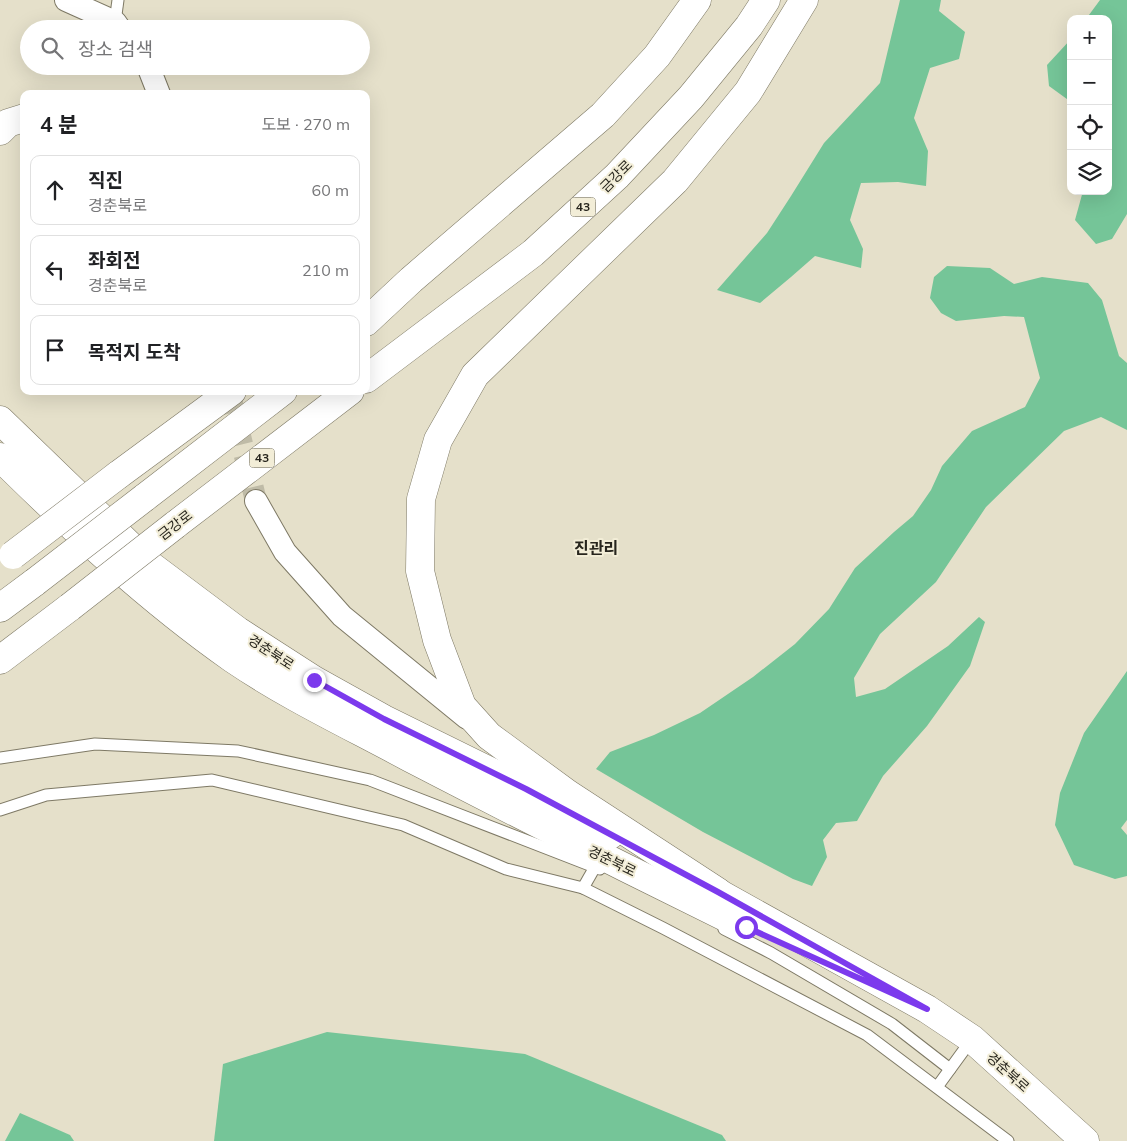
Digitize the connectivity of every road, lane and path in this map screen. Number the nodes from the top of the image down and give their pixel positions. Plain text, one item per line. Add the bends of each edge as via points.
1 (66, 0) edge
2 (118, 0) edge
3 (697, 0) edge
4 (766, 0) edge
5 (804, 0) edge
6 (107, 20) edge
7 (117, 20) edge
8 (152, 75) edge
9 (157, 90) edge
10 (20, 119) edge
11 (0, 131) edge
12 (411, 280) junction
13 (370, 306) edge
14 (370, 318) edge
15 (370, 376) edge
16 (209, 395) edge
17 (227, 395) edge
18 (278, 395) edge
19 (345, 395) edge
20 (196, 418) junction
21 (0, 420) edge
22 (0, 458) edge
23 (256, 502) tunnel mouth
24 (4, 561) edge
25 (0, 608) edge
26 (0, 660) edge
27 (489, 736) junction
28 (0, 758) edge
29 (0, 810) edge
30 (595, 867) junction
31 (612, 875) dead end
32 (582, 888) junction
33 (646, 891) dead end
34 (718, 892) junction
35 (927, 1009) junction
36 (972, 1039) junction
37 (950, 1069) junction
38 (937, 1087) junction
39 (1008, 1141) edge
40 (1085, 1141) edge

1 - 6 street
2 - 7 lane
3 - 12 main road via 657,56 603,115
4 - 15 main road, 금강로 / 43 via 691,97 617,176 532,253
5 - 27 main road via 748,92 675,181 475,375 438,440 421,499 420,572 437,640 462,706
8 - 9 street
10 - 11 main road via 8,123
12 - 13 main road
12 - 14 main road
16 - 20 main road
17 - 20 main road
18 - 25 main road, bridge
19 - 26 main road, 금강로 / 43, bridge
20 - 24 main road, bridge
21 - 34 main road, 경춘북로 via 150,565 238,632 384,719 526,789
22 - 35 main road, 경춘북로 via 145,592 234,659 308,704 522,816 746,927
23 - 27 street via 285,552 342,616
27 - 34 main road via 568,794
28 - 30 lane via 95,744 238,751 370,780
29 - 32 lane via 46,795 212,780 403,825 506,868
30 - 31 lane
30 - 32 lane
32 - 38 lane via 867,1035
33 - 37 lane via 771,953 892,1024
34 - 35 main road, 경춘북로
35 - 36 main road, 경춘북로
36 - 37 lane
36 - 40 main road, 경춘북로
37 - 38 lane
38 - 39 lane

